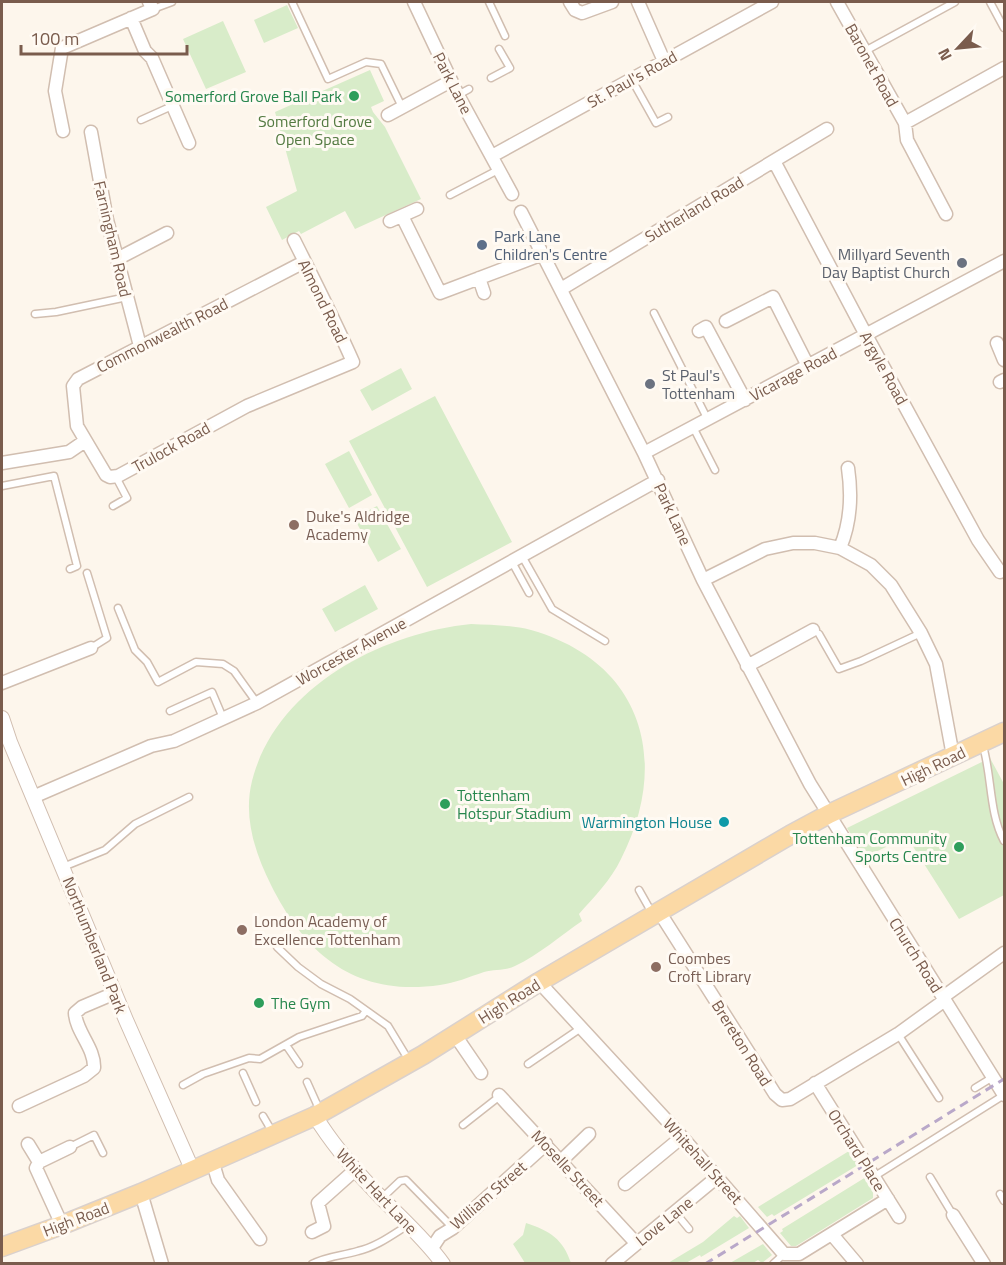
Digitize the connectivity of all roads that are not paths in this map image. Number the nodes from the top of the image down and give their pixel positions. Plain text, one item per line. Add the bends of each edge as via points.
1 (172, 2) edge
2 (292, 2) edge
3 (416, 2) edge
4 (489, 2) edge
5 (570, 2) edge
6 (612, 2) edge
7 (638, 2) edge
8 (771, 2) edge
9 (837, 2) edge
10 (956, 2) edge
11 (990, 2) edge
12 (151, 5) edge
13 (131, 18) junction
14 (1005, 28) edge
15 (505, 36) dead end
16 (499, 49) dead end
17 (865, 51) junction
18 (664, 61) junction
19 (1005, 68) edge
20 (492, 78) dead end
21 (631, 79) junction
22 (451, 81) junction
23 (172, 106) junction
24 (402, 107) junction
25 (388, 114) dead end
26 (668, 117) dead end
27 (141, 120) dead end
28 (904, 123) junction
29 (827, 129) dead end
30 (63, 131) dead end
31 (91, 132) dead end
32 (189, 143) dead end
33 (492, 156) junction
34 (774, 161) junction
35 (499, 169) junction
36 (512, 194) dead end
37 (450, 195) dead end
38 (417, 209) dead end
39 (521, 212) dead end
40 (946, 214) dead end
41 (402, 216) junction
42 (390, 221) dead end
43 (167, 233) dead end
44 (294, 240) dead end
45 (543, 254) junction
46 (117, 259) junction
47 (1005, 261) edge
48 (304, 262) junction
49 (479, 278) junction
50 (561, 289) junction
51 (484, 293) dead end
52 (127, 297) junction
53 (654, 313) dead end
54 (35, 314) dead end
55 (726, 321) dead end
56 (699, 331) dead end
57 (866, 335) junction
58 (997, 343) dead end
59 (140, 346) junction
60 (1005, 360) edge
61 (353, 362) joint
62 (808, 366) junction
63 (745, 400) junction
64 (708, 420) junction
65 (693, 427) junction
66 (86, 441) junction
67 (644, 453) junction
68 (2, 463) edge
69 (848, 468) dead end
70 (715, 470) dead end
71 (116, 477) junction
72 (658, 480) junction
73 (2, 486) edge
74 (113, 506) dead end
75 (840, 548) junction
76 (517, 559) junction
77 (70, 569) dead end
78 (1000, 572) dead end
79 (87, 573) dead end
80 (704, 580) junction
81 (529, 593) dead end
82 (118, 608) dead end
83 (816, 632) joint
84 (921, 633) junction
85 (605, 641) dead end
86 (91, 648) joint
87 (747, 666) junction
88 (2, 683) edge
89 (257, 703) junction
90 (170, 711) dead end
91 (223, 719) junction
92 (2, 722) edge
93 (1005, 732) edge
94 (982, 742) junction
95 (953, 756) junction
96 (33, 797) junction
97 (189, 797) dead end
98 (829, 814) junction
99 (1005, 841) edge
100 (63, 867) junction
101 (639, 890) dead end
102 (657, 914) junction
103 (277, 947) dead end
104 (1005, 953) edge
105 (539, 982) junction
106 (115, 993) junction
107 (944, 999) junction
108 (366, 1012) junction
109 (581, 1028) junction
110 (898, 1034) junction
111 (455, 1035) junction
112 (286, 1045) junction
113 (410, 1062) junction
114 (299, 1064) dead end
115 (528, 1064) dead end
116 (243, 1073) dead end
117 (479, 1076) dead end
118 (993, 1077) junction
119 (307, 1082) dead end
120 (815, 1083) junction
121 (183, 1085) dead end
122 (975, 1088) dead end
123 (500, 1095) joint
124 (1005, 1095) edge
125 (939, 1098) dead end
126 (256, 1102) dead end
127 (19, 1106) dead end
128 (318, 1114) junction
129 (263, 1116) dead end
130 (463, 1125) dead end
131 (273, 1134) junction
132 (589, 1134) dead end
133 (682, 1137) junction
134 (28, 1144) dead end
135 (546, 1144) junction
136 (70, 1147) joint
137 (103, 1153) dead end
138 (212, 1160) junction
139 (562, 1161) junction
140 (39, 1162) junction
141 (192, 1170) junction
142 (355, 1170) junction
143 (874, 1176) junction
144 (930, 1177) dead end
145 (716, 1178) junction
146 (624, 1184) dead end
147 (141, 1193) junction
148 (1000, 1194) dead end
149 (382, 1198) junction
150 (888, 1199) junction
151 (1005, 1201) edge
152 (675, 1212) junction
153 (953, 1215) joint
154 (899, 1217) dead end
155 (62, 1225) junction
156 (408, 1225) junction
157 (453, 1228) junction
158 (689, 1229) dead end
159 (312, 1232) dead end
160 (835, 1238) dead end
161 (260, 1239) dead end
162 (636, 1243) junction
163 (2, 1247) edge
164 (432, 1248) junction
165 (784, 1254) junction
166 (162, 1263) edge
167 (312, 1263) edge
168 (443, 1263) edge
169 (612, 1263) edge
170 (773, 1263) edge
171 (857, 1263) edge
172 (984, 1263) edge

1 - 12 lane
2 - 24 lane via 328,79 366,62 381,64
3 - 22 street, Park Lane
4 - 15 lane
5 - 6 street via 582,13
7 - 18 street
8 - 18 street, St. Paul's Road
9 - 17 street, Baronet Road
10 - 17 lane
11 - 14 lane
12 - 13 street
13 - 23 street
13 - 30 street via 62,48 55,91
16 - 20 lane via 510,68
17 - 28 street, Baronet Road
18 - 21 street, St. Paul's Road
19 - 28 street, Baronet Road
21 - 26 lane via 656,123
21 - 33 street, St. Paul's Road
22 - 24 street
22 - 33 street, Park Lane via 463,92
23 - 27 lane
23 - 32 street
24 - 25 street
28 - 40 street via 907,140
29 - 34 street, Sutherland Road
31 - 46 street, Farningham Road
33 - 35 street, Park Lane
34 - 50 street, Sutherland Road
34 - 57 street, Argyle Road
35 - 36 street, Park Lane
35 - 37 lane
38 - 41 street
39 - 45 street, Park Lane
41 - 42 street
41 - 49 street via 440,292
43 - 46 street
44 - 48 street, Almond Road
45 - 49 street
45 - 50 street, Park Lane
46 - 52 street, Farningham Road
47 - 57 street, Vicarage Road
48 - 59 street, Commonwealth Road
48 - 61 street, Almond Road
49 - 51 street
50 - 67 street, Park Lane
52 - 54 lane
52 - 59 street, Farningham Road
53 - 64 lane
55 - 62 street via 773,297
56 - 63 street via 706,327
57 - 62 street, Vicarage Road
57 - 78 street, Argyle Road via 978,540
58 - 60 street
59 - 66 street, Commonwealth Road via 75,382 77,426
61 - 71 street, Trulock Road via 247,406
62 - 63 street, Vicarage Road
63 - 64 street, Vicarage Road
64 - 65 street, Vicarage Road
65 - 67 street, Vicarage Road
65 - 70 lane
66 - 68 street via 69,452
66 - 71 street, Trulock Road via 106,475
67 - 72 street, Park Lane
69 - 75 street via 848,523
71 - 74 lane via 127,498
72 - 76 street, Worcester Avenue
72 - 80 street, Park Lane
73 - 77 lane via 54,476 77,566
75 - 80 street via 804,542 774,546
75 - 84 street via 886,578
76 - 81 lane
76 - 85 lane via 552,609
76 - 89 street, Worcester Avenue
79 - 86 lane via 107,638
80 - 87 street, Park Lane
82 - 89 lane via 135,650 158,682 195,662 223,664 234,671
83 - 84 lane via 839,669
83 - 87 street
84 - 95 street via 938,669
86 - 88 street
87 - 98 street, Park Lane
89 - 91 street, Worcester Avenue
90 - 91 lane via 212,692
91 - 96 street, Worcester Avenue
92 - 96 street, Northumberland Park
93 - 94 main road, High Road
94 - 95 main road, High Road
94 - 99 lane via 997,823
95 - 98 main road, High Road
96 - 100 street, Northumberland Park
97 - 100 lane via 135,824 105,849
98 - 102 main road, High Road
98 - 107 street, Church Road
100 - 106 street, Northumberland Park
101 - 102 lane
102 - 105 main road, High Road
102 - 120 street, Brereton Road via 778,1098 786,1100
103 - 108 lane via 321,984
104 - 107 street, Brereton Road
105 - 109 street, Whitehall Street
105 - 111 main road, High Road
106 - 127 street via 75,1013 94,1068
106 - 141 street, Northumberland Park
107 - 110 street, Brereton Road
107 - 118 street, Church Road
108 - 112 lane
108 - 113 lane via 388,1026
109 - 115 lane
109 - 133 street, Whitehall Street
110 - 120 street, Brereton Road
110 - 125 lane
111 - 113 main road, High Road
111 - 117 street
112 - 114 lane
112 - 121 lane via 260,1059 249,1058
113 - 128 main road, High Road
116 - 126 lane
118 - 122 lane
118 - 124 street, Church Road
119 - 128 lane
120 - 143 street, Orchard Place
123 - 130 lane
123 - 135 street, Moselle Street
124 - 143 lane
128 - 131 main road, High Road
128 - 142 street, White Hart Lane via 332,1141
129 - 131 lane
131 - 138 main road, High Road
132 - 139 street
133 - 145 street, Whitehall Street
133 - 146 street
134 - 140 street
135 - 139 street, Moselle Street
135 - 157 street, William Street
136 - 137 lane via 94,1135
136 - 140 street
138 - 141 main road, High Road
138 - 161 street via 218,1180
139 - 162 street, Moselle Street
140 - 155 street via 36,1168
141 - 147 main road, High Road
142 - 149 street, White Hart Lane
142 - 159 street via 318,1203 324,1226
143 - 150 street, Orchard Place
144 - 153 lane
145 - 152 street, Love Lane
145 - 165 street, Whitehall Street
147 - 155 main road, High Road
147 - 166 street
148 - 151 lane
149 - 156 street, White Hart Lane
149 - 157 lane via 399,1181 406,1180
150 - 154 street, Orchard Place
150 - 165 street via 799,1254
152 - 158 lane
152 - 162 street, Love Lane
153 - 172 street
155 - 163 main road, High Road
156 - 164 street, White Hart Lane
156 - 167 lane via 359,1251
157 - 164 street, William Street via 440,1236
160 - 171 street
162 - 169 street, Love Lane
164 - 168 street, White Hart Lane
165 - 170 lane

